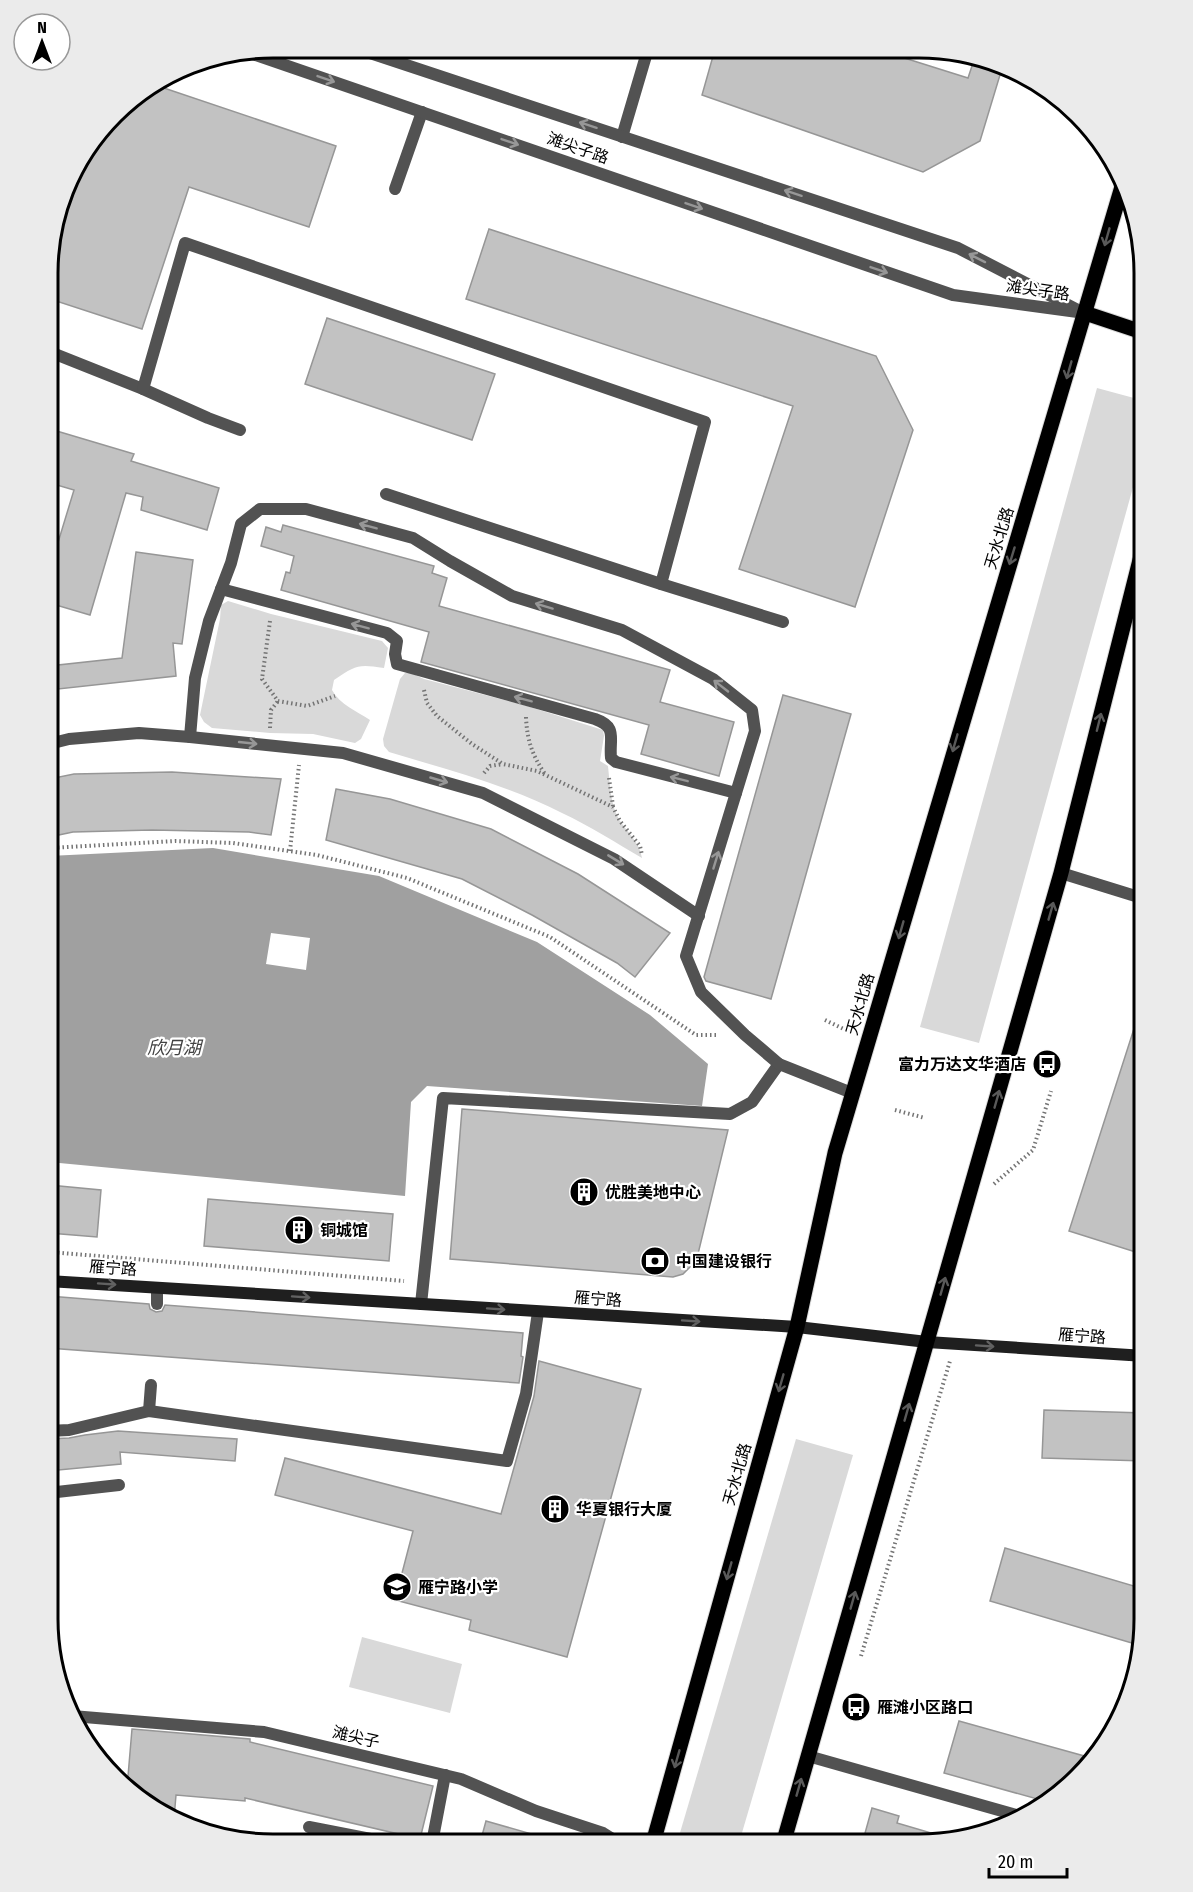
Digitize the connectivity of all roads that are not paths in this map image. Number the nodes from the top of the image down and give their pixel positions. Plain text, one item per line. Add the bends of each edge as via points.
1 (386, 58) edge
2 (645, 58) edge
3 (266, 59) edge
4 (422, 112) junction
5 (622, 137) junction
6 (395, 189) dead end
7 (1120, 195) edge
8 (1085, 314) junction
9 (1134, 330) edge
10 (58, 355) edge
11 (143, 389) junction
12 (240, 430) dead end
13 (386, 494) dead end
14 (661, 584) junction
15 (1134, 584) edge
16 (221, 589) junction
17 (783, 622) dead end
18 (190, 737) junction
19 (58, 742) edge
20 (736, 794) junction
21 (1061, 873) junction
22 (1134, 895) edge
23 (699, 916) junction
24 (779, 1064) junction
25 (852, 1093) junction
26 (58, 1282) edge
27 (157, 1288) junction
28 (157, 1304) dead end
29 (421, 1304) junction
30 (538, 1312) junction
31 (797, 1327) junction
32 (927, 1342) junction
33 (1134, 1355) edge
34 (151, 1385) dead end
35 (149, 1411) junction
36 (58, 1431) edge
37 (119, 1485) dead end
38 (58, 1492) edge
39 (83, 1717) edge
40 (808, 1756) junction
41 (445, 1775) junction
42 (1010, 1813) edge
43 (309, 1827) dead end
44 (347, 1834) edge
45 (434, 1834) edge
46 (605, 1834) edge
47 (656, 1834) edge
48 (786, 1834) edge

5 -> 1 street, 滩尖子路
2 - 5 street
3 -> 4 street, 滩尖子路
4 - 6 street
4 -> 8 street, 滩尖子路 via 953,295
8 -> 5 street, 滩尖子路 via 958,248
7 -> 8 main road, 天水北路
8 - 9 main road
8 -> 25 main road, 天水北路
10 - 11 street
11 - 12 street
11 - 14 street via 185,243 705,422
13 - 14 street
14 - 17 street
21 -> 15 main road
16 - 18 street via 195,678
20 -> 16 street via 616,762 611,758 610,729 605,723 397,664 397,641 387,633
20 -> 16 street via 755,731 752,710 712,680 622,630 512,596 413,538 306,509 260,509 242,524
18 - 19 street via 140,733
18 -> 23 street via 343,753 483,793 614,859
23 -> 20 street
21 - 22 street
32 -> 21 main road
23 - 24 street via 686,956 701,992
24 - 25 street
24 - 29 street via 752,1102 730,1114 443,1098
25 - 31 main road, 天水北路
26 -> 27 main road, 雁宁路
27 - 28 street
27 -> 29 main road, 雁宁路
29 -> 30 main road, 雁宁路
30 -> 31 main road, 雁宁路
30 - 35 street via 526,1394 507,1461
31 - 32 main road, 雁宁路
31 -> 47 main road, 天水北路
32 -> 33 main road, 雁宁路
40 -> 32 main road
34 - 35 street
35 - 36 street
37 - 38 street
39 - 41 street, 滩尖子 via 264,1732
40 - 42 street
48 -> 40 main road
41 - 45 street
41 - 46 street, 滩尖子
43 - 44 street

